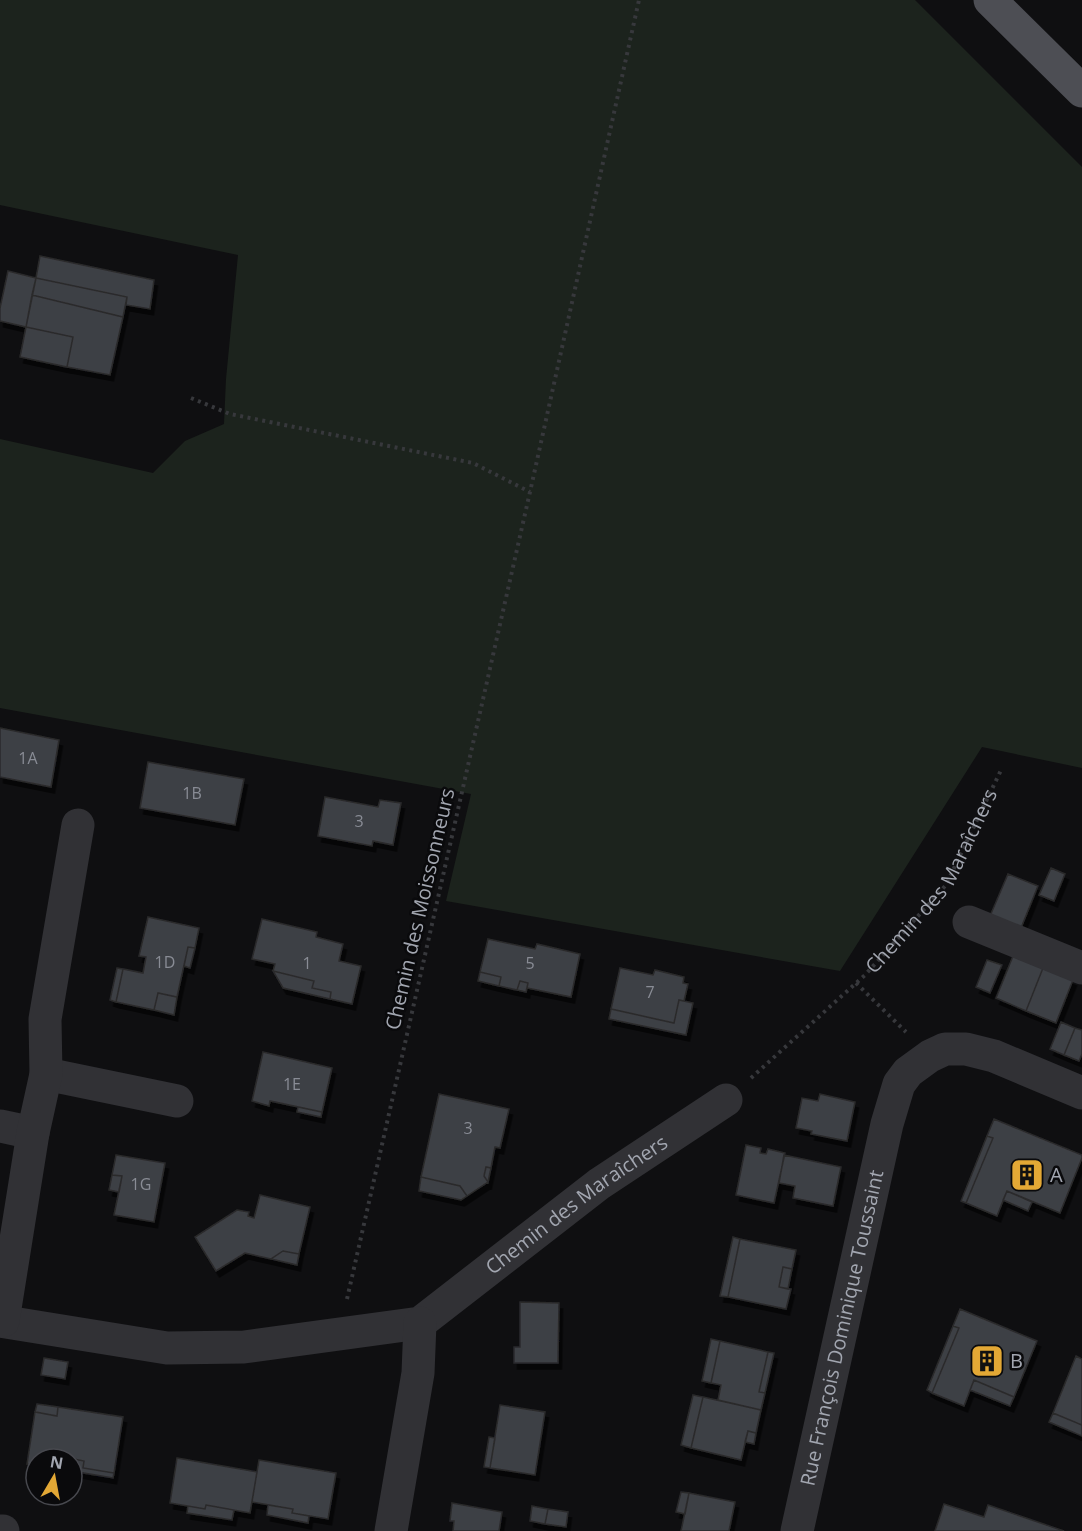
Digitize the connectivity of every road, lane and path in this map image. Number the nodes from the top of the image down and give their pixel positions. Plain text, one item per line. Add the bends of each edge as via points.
1 (639, 0) edge
2 (990, 0) edge
3 (1082, 91) edge
4 (190, 398) dead end
5 (530, 492) junction
6 (1002, 768) dead end
7 (78, 825) dead end
8 (969, 922) dead end
9 (1082, 968) edge
10 (856, 983) junction
11 (930, 1056) junction
12 (46, 1074) junction
13 (1082, 1093) edge
14 (726, 1100) joint
15 (177, 1101) dead end
16 (0, 1126) edge
17 (33, 1133) junction
18 (2, 1321) edge
19 (420, 1323) junction
20 (339, 1333) junction
21 (391, 1531) edge
22 (797, 1531) edge

1 - 5 path, Chemin des Moissonneurs
2 - 3 main road
4 - 5 path via 230,414 473,464
5 - 20 path, Chemin des Moissonneurs
6 - 10 path, Chemin des Maraîchers via 946,885
7 - 12 street via 45,1019
8 - 9 street
10 - 11 path
10 - 14 path, Chemin des Maraîchers
11 - 13 street via 945,1049 966,1049 999,1058
11 - 22 street, Rue François Dominique Toussaint via 899,1084 887,1124
12 - 15 street
12 - 17 street
14 - 19 street, Chemin des Maraîchers via 599,1184
16 - 17 street
17 - 18 street
18 - 20 street via 167,1348 244,1347
19 - 20 street
19 - 21 street via 418,1373

